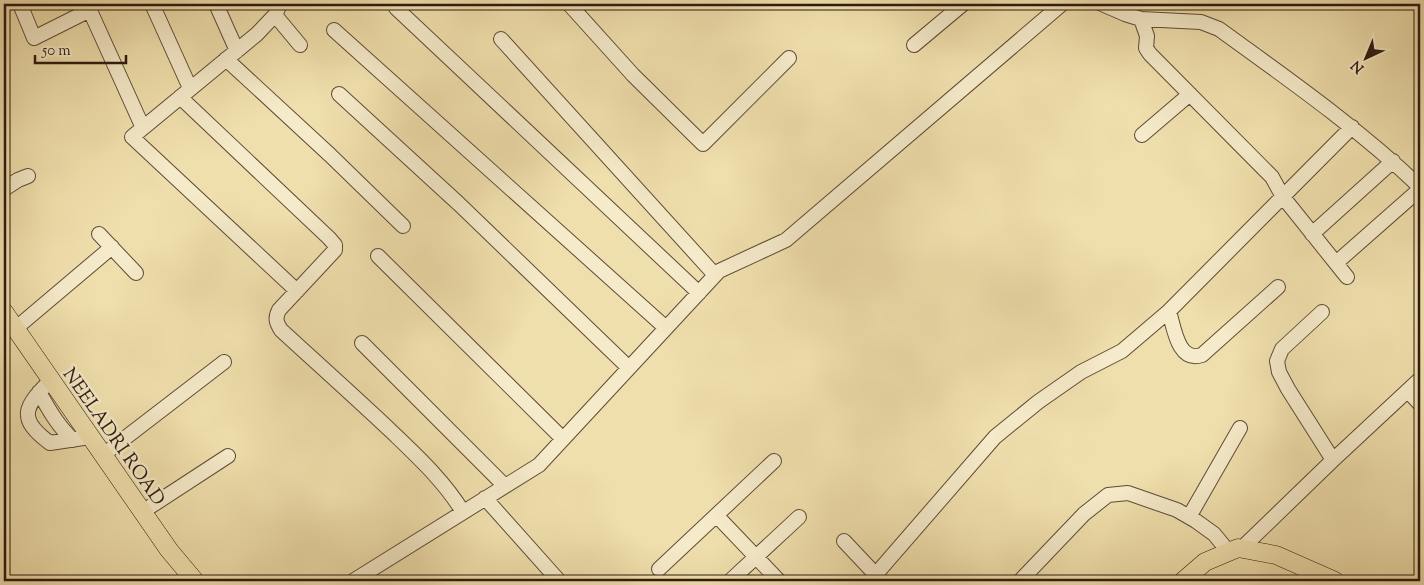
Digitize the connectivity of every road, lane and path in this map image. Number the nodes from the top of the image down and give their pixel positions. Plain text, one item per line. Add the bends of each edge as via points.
1 (20, 4) edge
2 (152, 4) edge
3 (216, 4) edge
4 (569, 4) edge
5 (963, 4) edge
6 (1062, 4) edge
7 (1102, 4) edge
8 (88, 7) edge
9 (396, 8) dead end
10 (277, 9) edge
11 (1141, 18) junction
12 (334, 30) dead end
13 (501, 39) dead end
14 (914, 44) dead end
15 (300, 45) dead end
16 (232, 55) junction
17 (789, 58) dead end
18 (185, 93) junction
19 (339, 94) dead end
20 (1190, 94) junction
21 (1352, 127) junction
22 (143, 128) junction
23 (1142, 135) dead end
24 (1393, 161) junction
25 (28, 176) dead end
26 (1420, 188) edge
27 (4, 189) edge
28 (1283, 197) junction
29 (403, 226) dead end
30 (99, 234) dead end
31 (1312, 234) junction
32 (112, 247) junction
33 (378, 256) dead end
34 (1336, 263) junction
35 (136, 273) dead end
36 (715, 275) junction
37 (1347, 277) dead end
38 (1278, 287) dead end
39 (296, 291) junction
40 (699, 293) junction
41 (1169, 311) junction
42 (4, 312) edge
43 (1322, 312) dead end
44 (15, 328) junction
45 (666, 328) junction
46 (362, 343) dead end
47 (224, 362) dead end
48 (629, 368) junction
49 (1420, 380) edge
50 (45, 386) junction
51 (1408, 391) junction
52 (1420, 404) edge
53 (1240, 428) dead end
54 (90, 437) junction
55 (563, 439) junction
56 (73, 440) junction
57 (103, 455) junction
58 (228, 456) dead end
59 (1333, 460) junction
60 (774, 461) dead end
61 (505, 486) junction
62 (486, 498) junction
63 (142, 512) junction
64 (463, 512) junction
65 (717, 516) junction
66 (799, 517) dead end
67 (1189, 517) junction
68 (844, 541) dead end
69 (1235, 550) junction
70 (756, 558) junction
71 (659, 569) dead end
72 (873, 578) edge
73 (1185, 580) edge
74 (195, 581) edge
75 (353, 581) edge
76 (560, 581) edge
77 (730, 581) edge
78 (779, 581) edge
79 (1020, 581) edge
80 (1335, 581) edge

1 - 8 street via 34,38
2 - 18 street
3 - 16 street
4 - 17 street via 633,75 703,144
5 - 14 street
6 - 36 street via 786,240
7 - 11 street
8 - 22 street
9 - 40 street
10 - 15 street
10 - 16 street via 257,34
11 - 20 street via 1147,36 1146,48
11 - 21 street via 1201,22 1219,28
12 - 45 street
13 - 36 street
16 - 18 street
16 - 29 street
18 - 22 street
18 - 39 street via 335,245 335,250
19 - 48 street
20 - 23 street
20 - 28 street via 1272,177
21 - 24 street
21 - 28 street
22 - 39 street via 132,137
24 - 26 street
24 - 31 street
25 - 27 street
26 - 34 street
28 - 31 street
28 - 41 street
30 - 32 street
31 - 34 street
32 - 35 street
32 - 44 street
33 - 55 street
34 - 37 street
36 - 40 street
38 - 41 street via 1202,356 1195,358 1185,353 1180,345
39 - 64 street via 276,317 281,330 433,472 452,493
40 - 45 street
41 - 72 street via 1122,351 1081,372 995,437
42 - 44 main road, NEELADRI ROAD
43 - 59 street via 1282,349 1277,361 1288,389
44 - 50 main road, NEELADRI ROAD
45 - 48 street
46 - 61 street
47 - 57 street
48 - 55 street
49 - 51 street
50 - 54 main road, NEELADRI ROAD
50 - 56 street via 48,409
50 - 56 street via 28,406 29,421 50,443
51 - 52 street
51 - 59 street
53 - 67 street
54 - 56 street
54 - 57 main road, NEELADRI ROAD
55 - 61 street via 538,465
57 - 63 main road, NEELADRI ROAD
58 - 63 street
59 - 69 street
60 - 65 street
61 - 62 street
62 - 64 street
62 - 76 street
63 - 74 main road, NEELADRI ROAD
64 - 75 street
65 - 70 street
65 - 71 street
66 - 70 street
67 - 69 street
67 - 79 street via 1128,493 1108,495 1084,514
68 - 72 street
69 - 73 main road via 1205,562
69 - 80 main road via 1276,555
70 - 77 street
70 - 78 street

